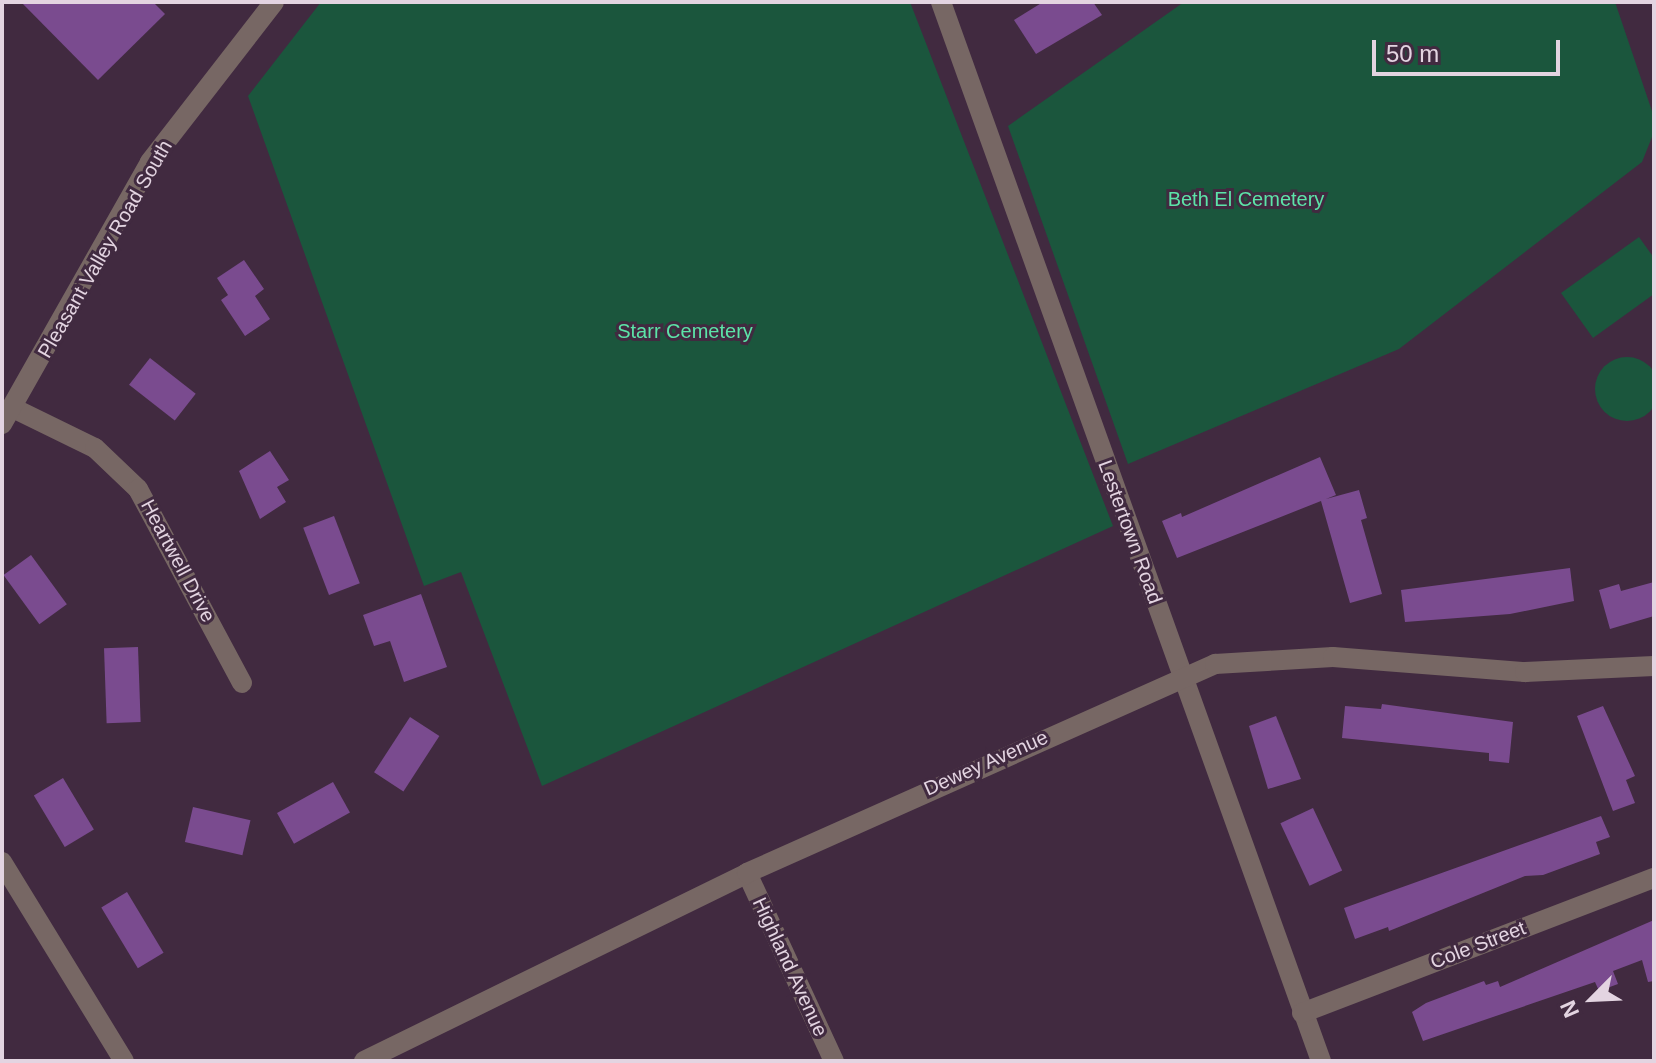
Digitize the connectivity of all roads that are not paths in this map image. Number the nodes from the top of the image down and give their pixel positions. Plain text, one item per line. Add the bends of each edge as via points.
1 (274, 2) edge
2 (941, 2) edge
3 (8, 416) edge
4 (1654, 666) edge
5 (1182, 674) junction
6 (242, 683) dead end
7 (2, 862) edge
8 (747, 873) junction
9 (1654, 878) edge
10 (1302, 1013) junction
11 (124, 1061) edge
12 (364, 1061) edge
13 (834, 1061) edge
14 (1321, 1061) edge

1 - 3 street, Pleasant Valley Road South via 150,162
2 - 5 street, Lestertown Road
3 - 6 street, Heartwell Drive via 95,448 138,489
4 - 5 street, Dewey Avenue via 1525,672 1333,657 1215,664
5 - 8 street, Dewey Avenue
5 - 10 street, Lestertown Road
7 - 11 street
8 - 12 street, Dewey Avenue
8 - 13 street, Highland Avenue
9 - 10 street, Cole Street
10 - 14 street, Lestertown Road

